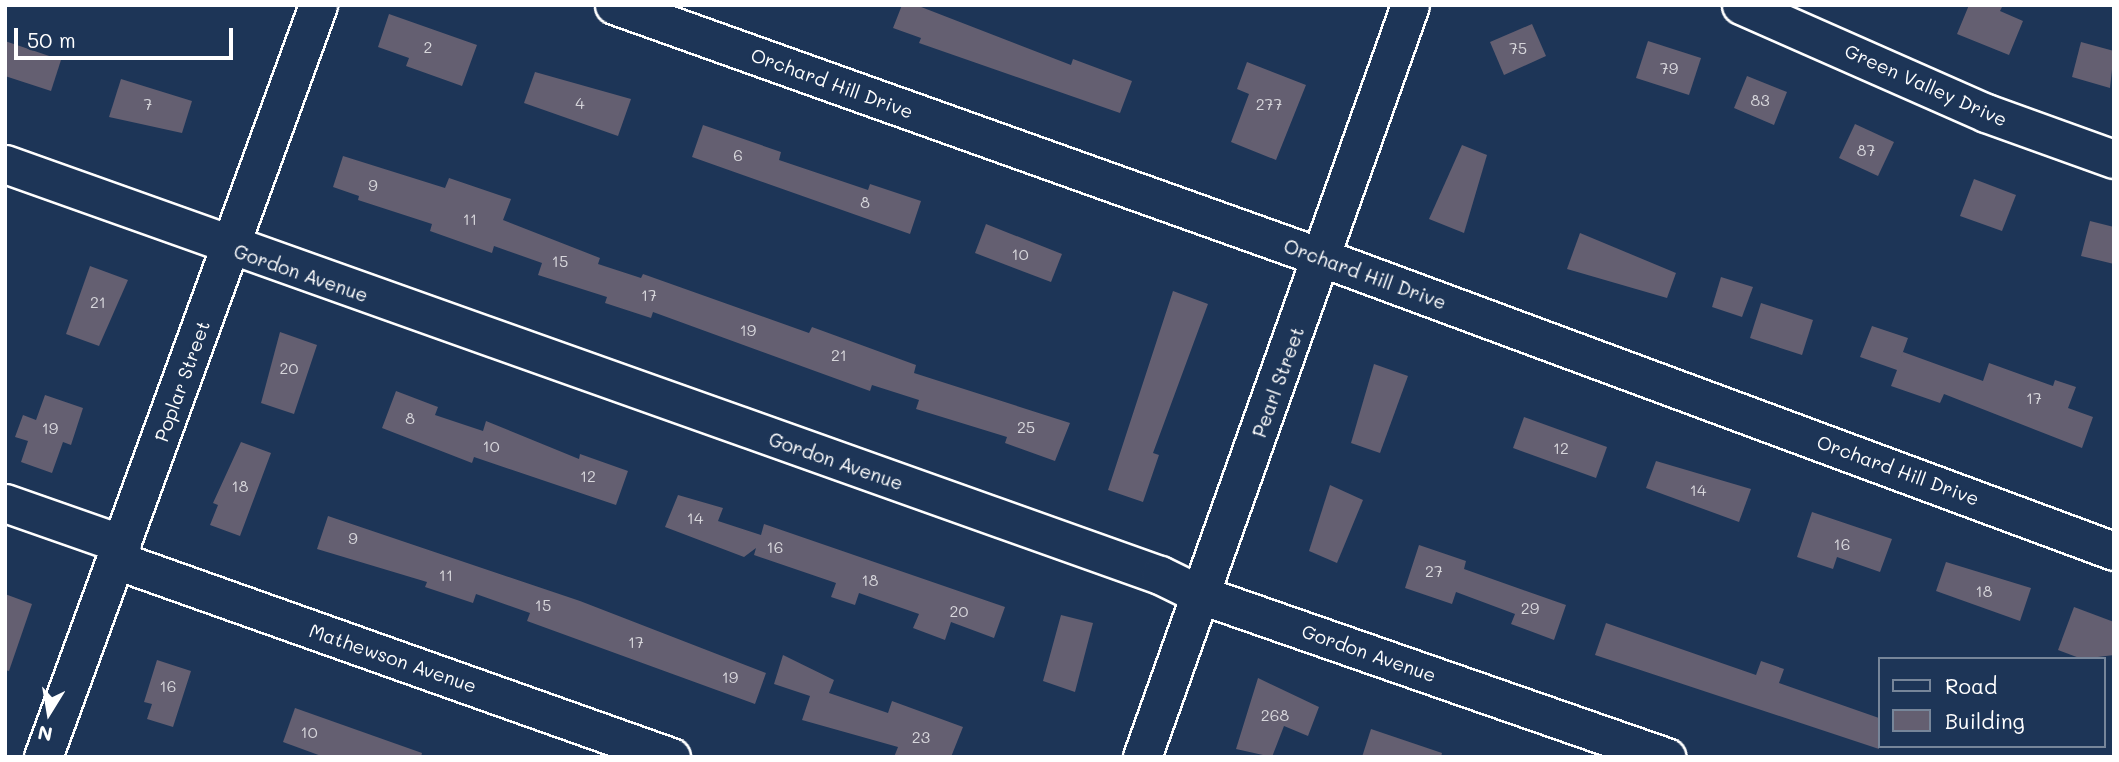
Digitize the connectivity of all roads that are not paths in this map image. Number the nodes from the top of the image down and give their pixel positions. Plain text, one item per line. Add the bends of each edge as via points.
1 (318, 5) edge
2 (614, 5) edge
3 (1410, 5) edge
4 (1741, 5) edge
5 (2114, 159) edge
6 (5, 164) edge
7 (230, 248) junction
8 (1323, 258) junction
9 (5, 503) edge
10 (2114, 551) edge
11 (119, 552) junction
12 (1200, 595) junction
13 (43, 757) edge
14 (671, 757) edge
15 (1142, 757) edge
16 (1667, 757) edge

1 - 7 street, Poplar Street
2 - 8 street, Orchard Hill Drive
3 - 8 street, Pearl Street
4 - 5 street, Green Valley Drive via 1986,113
6 - 7 street, Gordon Avenue
7 - 11 street, Poplar Street
7 - 12 street, Gordon Avenue via 1160,575
8 - 10 street, Orchard Hill Drive
8 - 12 street, Pearl Street
9 - 11 street, Mathewson Avenue
11 - 13 street, Poplar Street
11 - 14 street, Mathewson Avenue
12 - 15 street, Pearl Street
12 - 16 street, Gordon Avenue

